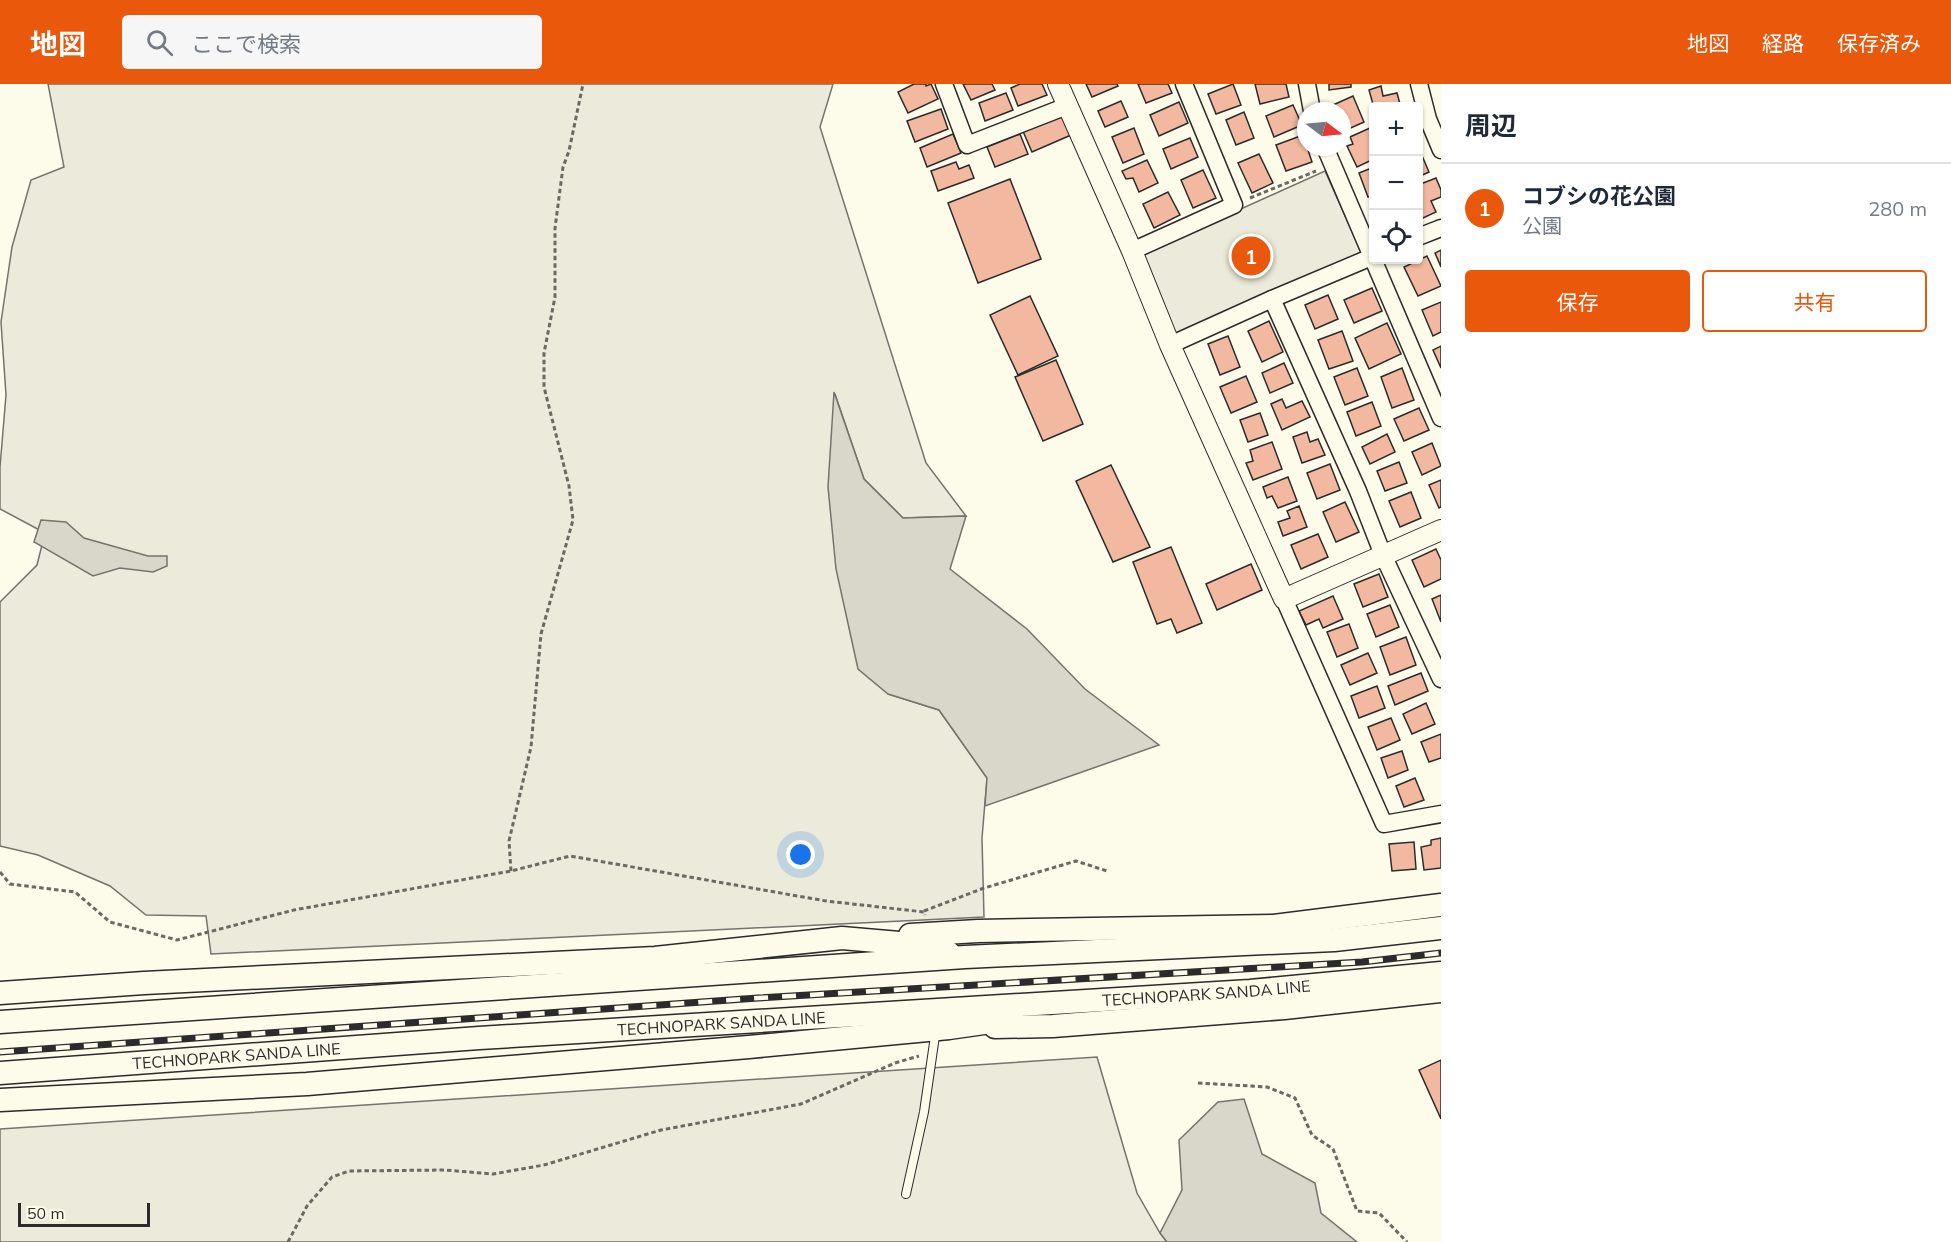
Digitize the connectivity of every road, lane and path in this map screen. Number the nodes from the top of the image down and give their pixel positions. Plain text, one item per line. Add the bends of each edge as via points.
1 (583, 84) edge
2 (944, 84) edge
3 (1058, 84) edge
4 (1184, 84) edge
5 (1307, 84) edge
6 (1419, 84) edge
7 (1310, 102) edge
8 (1067, 106) junction
9 (1441, 150) edge
10 (1328, 156) edge
11 (1331, 164) junction
12 (1234, 205) junction
13 (1441, 228) edge
14 (1423, 235) edge
15 (1369, 248) edge
16 (1132, 251) junction
17 (1369, 259) edge
18 (1376, 264) edge
19 (1272, 299) junction
20 (1170, 345) junction
21 (1441, 418) edge
22 (1441, 530) edge
23 (1383, 555) junction
24 (1284, 599) junction
25 (1441, 679) edge
26 (1441, 814) edge
27 (511, 871) junction
28 (1107, 871) dead end
29 (0, 872) edge
30 (1441, 905) edge
31 (924, 912) junction
32 (1441, 928) edge
33 (929, 934) junction
34 (842, 938) junction
35 (965, 957) junction
36 (1441, 973) edge
37 (1441, 991) edge
38 (0, 993) edge
39 (1196, 994) junction
40 (0, 1022) edge
41 (940, 1035) junction
42 (0, 1073) edge
43 (1198, 1083) dead end
44 (0, 1100) edge
45 (906, 1194) dead end
46 (288, 1242) edge
47 (1407, 1242) edge

1 - 27 path via 563,167 555,228 555,297 544,353 544,387 569,486 573,520 541,634 531,747 509,841
2 - 8 street via 967,145
3 - 8 street
4 - 12 street
5 - 7 street
6 - 9 street
8 - 16 street
10 - 11 street
11 - 12 path
11 - 15 street
12 - 16 street
13 - 14 street
16 - 20 street
17 - 19 street
18 - 21 street
19 - 20 street
19 - 23 street
20 - 24 street
22 - 23 street
23 - 24 street
23 - 25 street
24 - 26 street via 1384,824
27 - 29 path via 294,909 177,940 110,922 75,892 10,884
27 - 31 path via 570,856 826,901
28 - 31 path via 1076,861 984,888
30 - 33 main road via 1274,926
31 - 33 path
32 - 35 main road via 1334,940
33 - 34 main road
34 - 35 main road via 922,945
34 - 38 main road via 655,958
35 - 40 main road
36 - 39 main road, TECHNOPARK SANDA LINE
37 - 41 main road via 1284,1008
39 - 41 main road
39 - 42 main road, TECHNOPARK SANDA LINE via 479,1038
41 - 44 main road via 307,1084
41 - 45 lane
41 - 46 path via 919,1056 801,1104 661,1130 544,1166 493,1174 349,1171 332,1177 307,1206
43 - 47 path via 1267,1087 1296,1098 1312,1135 1333,1149 1357,1211 1379,1213

